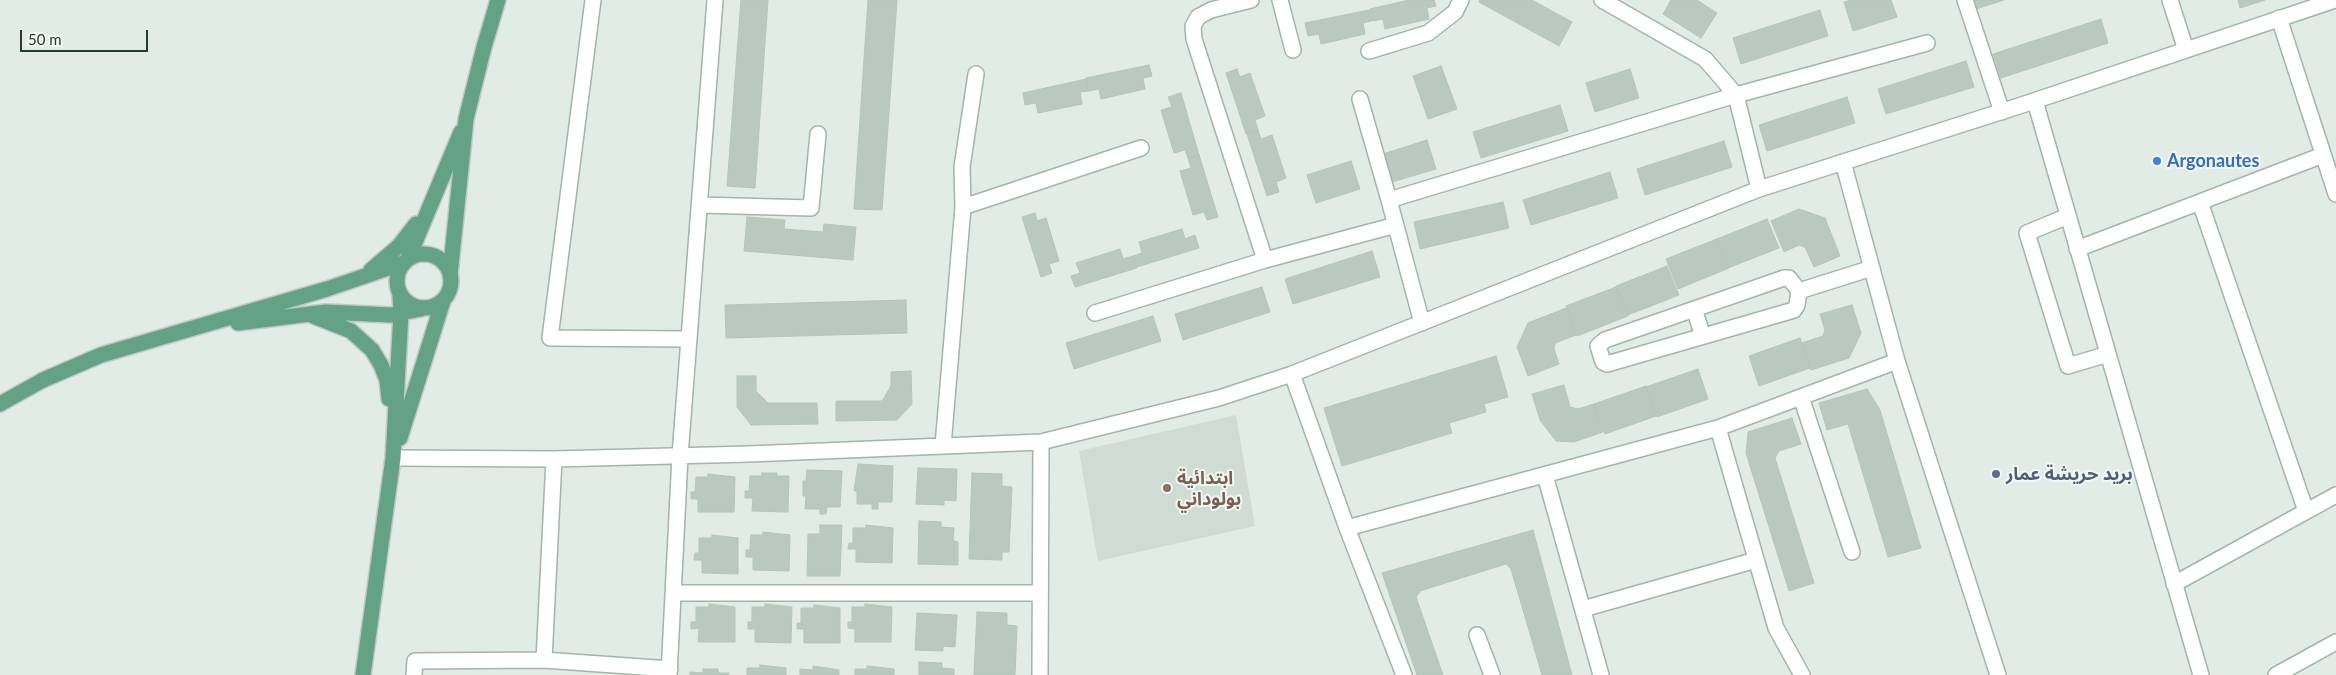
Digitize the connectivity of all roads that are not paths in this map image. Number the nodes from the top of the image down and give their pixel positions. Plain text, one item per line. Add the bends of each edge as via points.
1 (498, 0) edge
2 (593, 0) edge
3 (715, 0) edge
4 (1251, 0) edge
5 (1280, 0) edge
6 (1461, 0) edge
7 (1602, 0) edge
8 (1965, 0) edge
9 (2170, 0) edge
10 (2335, 0) edge
11 (2280, 18) junction
12 (1927, 42) dead end
13 (1293, 50) dead end
14 (2186, 50) junction
15 (1369, 51) dead end
16 (976, 74) dead end
17 (1736, 96) junction
18 (1360, 99) dead end
19 (2035, 101) junction
20 (2002, 112) junction
21 (466, 119) junction
22 (818, 134) dead end
23 (1141, 148) dead end
24 (2323, 155) junction
25 (1843, 162) junction
26 (1759, 189) junction
27 (2336, 194) edge
28 (1389, 200) junction
29 (2200, 202) junction
30 (700, 205) junction
31 (428, 206) junction
32 (963, 207) junction
33 (2068, 216) junction
34 (1396, 225) junction
35 (2078, 249) junction
36 (1265, 260) junction
37 (405, 261) junction
38 (1872, 268) junction
39 (450, 275) junction
40 (361, 278) junction
41 (1799, 291) junction
42 (400, 294) junction
43 (443, 301) junction
44 (421, 309) junction
45 (1694, 310) junction
46 (1096, 313) dead end
47 (307, 314) junction
48 (401, 314) junction
49 (1422, 323) junction
50 (186, 329) junction
51 (1703, 336) junction
52 (689, 339) junction
53 (2108, 354) junction
54 (1897, 361) junction
55 (1292, 374) junction
56 (1801, 397) junction
57 (0, 404) edge
58 (1718, 428) junction
59 (1041, 442) junction
60 (943, 446) junction
61 (680, 456) junction
62 (393, 458) junction
63 (554, 459) junction
64 (1544, 475) junction
65 (2336, 495) edge
66 (2306, 511) junction
67 (1347, 528) junction
68 (1852, 552) dead end
69 (1756, 560) junction
70 (2174, 584) junction
71 (673, 593) junction
72 (1040, 593) junction
73 (1583, 609) junction
74 (1477, 635) dead end
75 (2336, 642) edge
76 (544, 660) junction
77 (669, 672) edge
78 (363, 675) edge
79 (414, 675) edge
80 (1040, 675) edge
81 (1404, 675) edge
82 (1492, 675) edge
83 (1601, 675) edge
84 (1802, 675) edge
85 (1998, 675) edge
86 (2201, 675) edge
87 (2276, 675) edge

1 - 21 main road
2 - 52 street via 550,338
3 - 30 street
4 - 36 street via 1211,10 1198,16 1193,26 1194,39
5 - 13 street
6 - 15 street via 1455,12 1428,33
7 - 17 street via 1705,59
8 - 20 street
9 - 14 street
10 - 11 street
11 - 14 street
11 - 24 street
12 - 17 street
14 - 19 street
16 - 32 street via 962,167
17 - 26 street
17 - 28 street
18 - 28 street
19 - 20 street
19 - 33 street
20 - 25 street
21 - 31 main road
21 - 39 main road
22 - 30 street via 811,208
23 - 32 street
24 - 27 street
24 - 29 street
25 - 26 street
25 - 38 street
26 - 49 street
28 - 34 street
29 - 35 street
29 - 66 street
30 - 52 street
31 - 37 main road
31 - 40 main road via 398,246
32 - 60 street
33 - 35 street
33 - 53 street via 2027,232 2068,366
34 - 36 street
34 - 49 street
35 - 53 street
36 - 46 street
37 - 39 main road via 416,255 433,256 441,260
37 - 40 main road
37 - 42 main road via 396,279
38 - 41 street
38 - 54 street
39 - 43 main road via 451,284
40 - 50 main road
41 - 45 street via 1793,281 1784,278
41 - 51 street via 1794,310
42 - 44 main road via 405,301
42 - 48 main road
43 - 44 main road
43 - 62 main road
44 - 48 main road
45 - 51 street
45 - 51 street via 1600,343 1603,362 1607,364
47 - 48 main road
47 - 50 main road
47 - 62 main road via 351,330 372,350 381,365 389,394
48 - 62 main road
49 - 55 street
50 - 57 main road via 101,355 43,380
52 - 61 street
53 - 70 street
54 - 56 street
54 - 85 street
55 - 59 street via 1219,398
55 - 67 street
56 - 58 street
56 - 68 street
58 - 64 street
58 - 69 street
59 - 60 street
59 - 72 street
60 - 61 street
61 - 63 street
61 - 71 street
62 - 63 street
62 - 78 main road
63 - 76 street
64 - 67 street
64 - 73 street
65 - 66 street
66 - 70 street
67 - 81 street
69 - 73 street
69 - 84 street via 1776,628
70 - 86 street
71 - 72 street
71 - 77 street
72 - 80 street
73 - 83 street
74 - 82 street
75 - 87 street
76 - 77 street
76 - 79 street via 415,661

